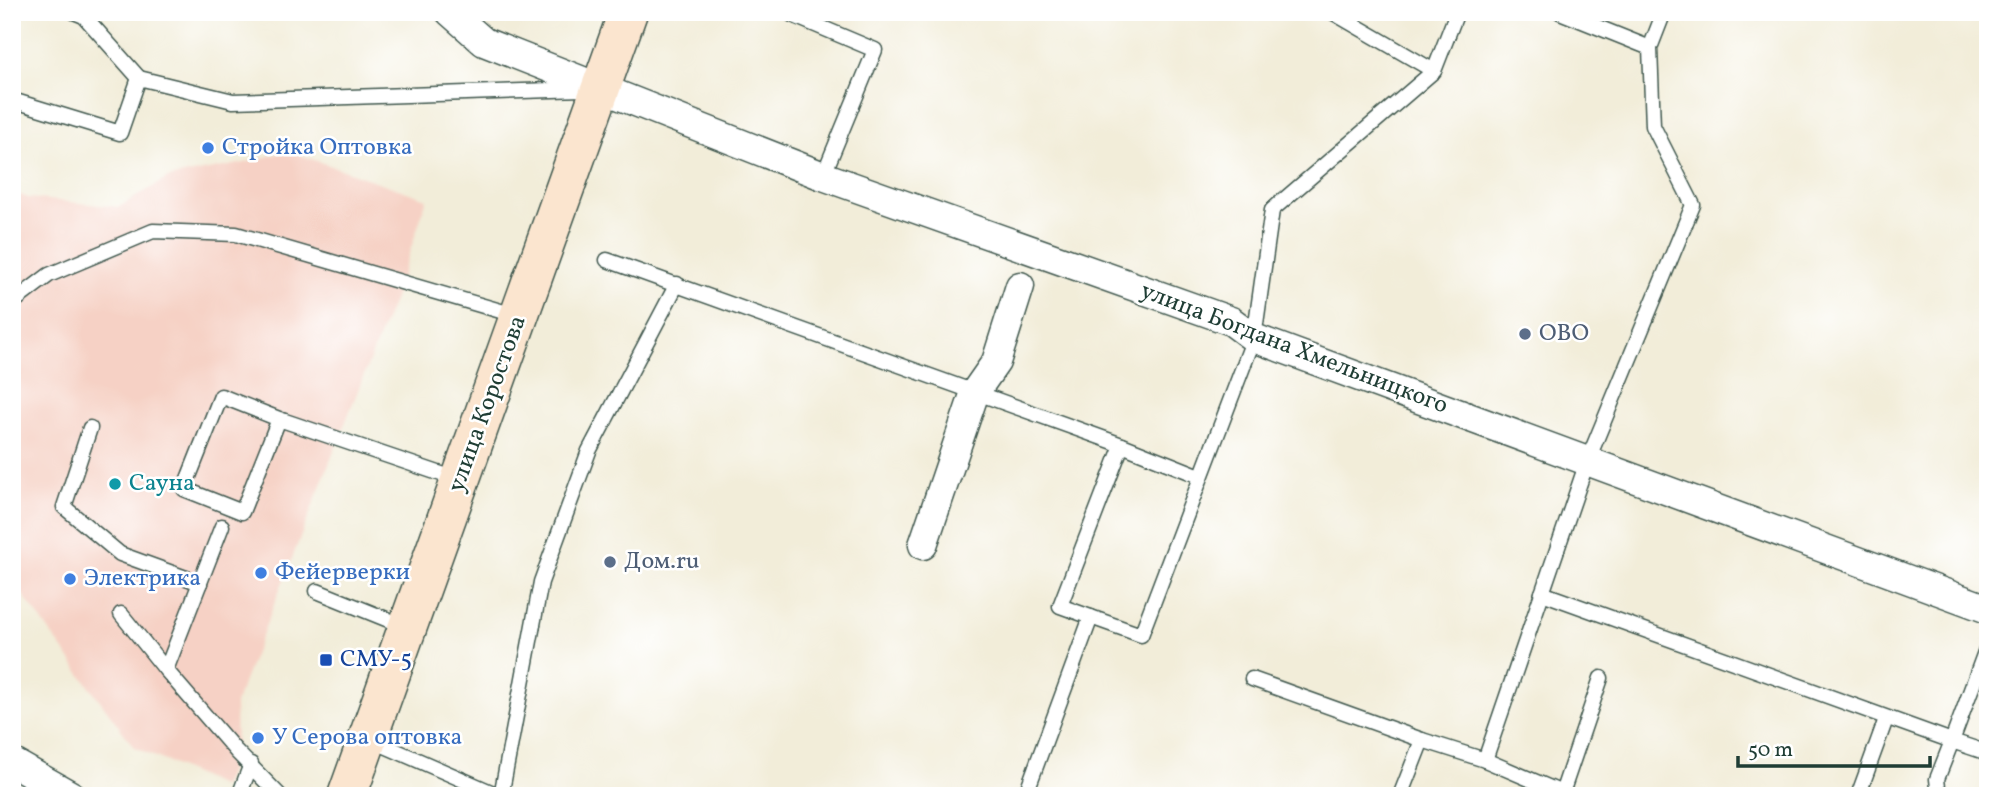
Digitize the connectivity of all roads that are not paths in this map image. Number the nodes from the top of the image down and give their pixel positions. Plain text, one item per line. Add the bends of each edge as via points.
1 (74, 12) edge
2 (450, 12) edge
3 (628, 12) edge
4 (793, 12) edge
5 (1332, 12) edge
6 (1457, 12) edge
7 (1560, 12) edge
8 (1664, 12) edge
9 (1650, 48) junction
10 (1434, 71) junction
11 (139, 78) junction
12 (601, 88) junction
13 (12, 100) edge
14 (822, 176) junction
15 (607, 260) dead end
16 (677, 284) junction
17 (1020, 286) dead end
18 (12, 303) edge
19 (519, 317) junction
20 (1254, 338) junction
21 (975, 392) junction
22 (279, 419) junction
23 (90, 428) dead end
24 (1122, 445) junction
25 (1587, 462) junction
26 (1200, 476) junction
27 (461, 480) junction
28 (222, 526) dead end
29 (923, 545) dead end
30 (200, 583) junction
31 (317, 591) dead end
32 (1542, 593) junction
33 (1988, 609) edge
34 (121, 614) dead end
35 (1091, 617) junction
36 (407, 628) junction
37 (1988, 644) edge
38 (166, 670) junction
39 (1601, 678) dead end
40 (1252, 679) dead end
41 (1886, 719) junction
42 (368, 739) junction
43 (1422, 740) junction
44 (1952, 741) junction
45 (1988, 754) edge
46 (1485, 760) junction
47 (251, 764) junction
48 (14, 768) edge
49 (47, 788) edge
50 (1566, 794) edge
51 (72, 796) edge
52 (239, 796) edge
53 (280, 796) edge
54 (347, 796) edge
55 (500, 796) edge
56 (1025, 796) edge
57 (1400, 796) edge
58 (1858, 796) edge
59 (1939, 796) edge

1 - 11 lane via 84,16
2 - 12 street, улица Богдана Хмельницкого via 484,42
3 - 12 main road, улица Коростова
4 - 14 lane via 875,50
5 - 10 lane
6 - 10 lane
7 - 9 lane
8 - 9 lane
9 - 25 lane via 1653,125 1693,205
10 - 20 lane via 1272,210
11 - 12 lane via 233,101
11 - 13 lane via 120,134
12 - 14 street, улица Богдана Хмельницкого
12 - 19 main road, улица Коростова
14 - 20 street, улица Богдана Хмельницкого via 1231,321
15 - 16 lane
16 - 21 lane
16 - 55 lane via 589,451 541,582
17 - 21 street via 996,362
18 - 19 lane via 49,275 153,231 236,234
19 - 27 main road, улица Коростова
20 - 25 street, улица Богдана Хмельницкого
20 - 26 lane
21 - 24 lane
21 - 29 street
22 - 22 lane via 222,396 184,489 242,512
22 - 27 lane
23 - 30 lane via 64,507 120,554
24 - 26 lane
24 - 35 lane via 1060,606
25 - 32 lane
25 - 33 street, улица Богдана Хмельницкого
26 - 35 lane via 1141,635
27 - 36 main road, улица Коростова
28 - 30 lane
30 - 38 lane
31 - 36 lane
32 - 41 lane
32 - 46 lane
34 - 38 lane
35 - 56 lane
36 - 42 main road, улица Коростова
37 - 44 lane
38 - 47 lane
39 - 50 lane
40 - 43 lane
41 - 44 lane
41 - 58 lane
42 - 54 main road, улица Коростова
42 - 55 lane
43 - 46 lane
43 - 57 lane
44 - 45 lane
44 - 59 lane via 1937,779
46 - 50 lane
47 - 52 lane
47 - 53 lane
48 - 49 street
49 - 51 street

